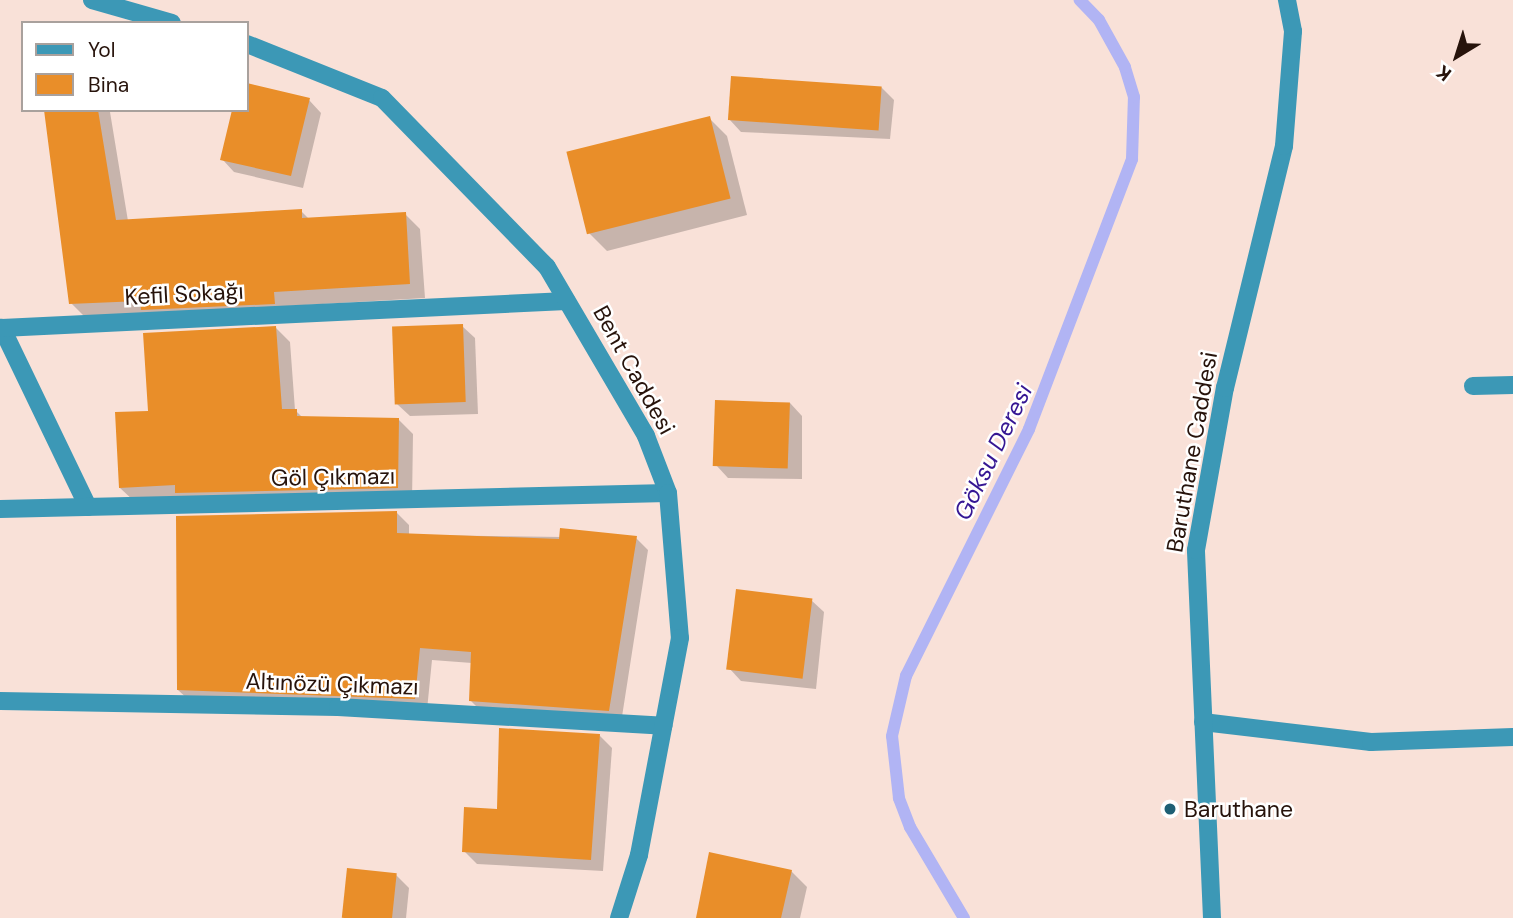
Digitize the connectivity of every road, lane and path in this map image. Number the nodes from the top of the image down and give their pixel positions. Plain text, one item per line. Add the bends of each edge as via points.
1 (92, 0) edge
2 (1287, 0) edge
3 (165, 21) edge
4 (248, 44) edge
5 (566, 301) junction
6 (1513, 385) edge
7 (1472, 386) dead end
8 (668, 493) junction
9 (88, 507) junction
10 (0, 509) edge
11 (0, 701) edge
12 (1203, 722) junction
13 (663, 726) junction
14 (1513, 737) edge
15 (619, 918) edge
16 (1212, 918) edge

1 - 3 street
2 - 12 street, Baruthane Caddesi via 1293,31 1284,146 1225,388 1196,550
4 - 5 street, Bent Caddesi via 382,98 547,267
5 - 8 street, Bent Caddesi via 646,436
5 - 9 street, Kefil Sokağı via 2,328
6 - 7 street
8 - 9 street, Göl Çıkmazı
8 - 13 street, Bent Caddesi via 680,638
9 - 10 street, Göl Çıkmazı
11 - 13 street, Altınözü Çıkmazı via 338,707
12 - 14 street via 1371,742
12 - 16 street, Baruthane Caddesi
13 - 15 street, Bent Caddesi via 639,855

